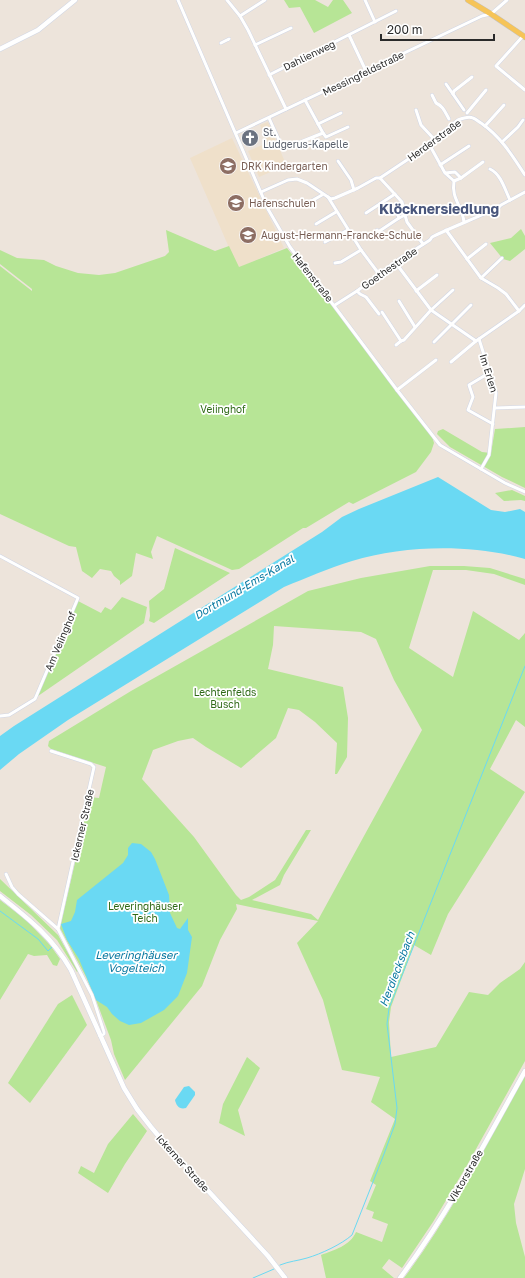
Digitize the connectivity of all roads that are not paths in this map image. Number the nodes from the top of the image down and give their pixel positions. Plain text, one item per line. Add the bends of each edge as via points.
1 (75, 0) edge
2 (178, 0) edge
3 (227, 0) edge
4 (265, 0) edge
5 (365, 0) edge
6 (468, 0) edge
7 (507, 0) edge
8 (396, 12) dead end
9 (491, 14) junction
10 (240, 16) junction
11 (375, 22) junction
12 (291, 28) dead end
13 (349, 35) junction
14 (524, 37) edge
15 (229, 39) dead end
16 (221, 43) dead end
17 (255, 45) junction
18 (0, 49) edge
19 (366, 71) junction
20 (269, 75) junction
21 (472, 77) dead end
22 (446, 84) dead end
23 (486, 90) dead end
24 (525, 90) edge
25 (453, 94) junction
26 (432, 95) dead end
27 (305, 100) junction
28 (504, 104) dead end
29 (286, 110) junction
30 (416, 110) dead end
31 (464, 110) dead end
32 (341, 113) dead end
33 (467, 113) dead end
34 (269, 118) junction
35 (449, 119) dead end
36 (523, 120) dead end
37 (318, 124) junction
38 (485, 126) junction
39 (348, 127) dead end
40 (236, 133) junction
41 (323, 133) junction
42 (434, 139) junction
43 (502, 142) junction
44 (429, 144) junction
45 (469, 146) dead end
46 (338, 161) dead end
47 (483, 162) dead end
48 (440, 166) junction
49 (490, 169) dead end
50 (445, 173) junction
51 (525, 175) edge
52 (380, 178) junction
53 (461, 178) junction
54 (454, 181) junction
55 (354, 190) junction
56 (261, 192) junction
57 (525, 192) edge
58 (395, 194) junction
59 (322, 195) junction
60 (328, 197) junction
61 (510, 200) junction
62 (402, 202) junction
63 (308, 203) dead end
64 (336, 212) junction
65 (366, 213) dead end
66 (405, 215) junction
67 (399, 218) junction
68 (464, 222) junction
69 (316, 224) dead end
70 (348, 230) junction
71 (377, 230) dead end
72 (446, 230) junction
73 (325, 242) dead end
74 (423, 244) junction
75 (486, 244) dead end
76 (361, 250) junction
77 (502, 258) dead end
78 (467, 259) junction
79 (395, 262) junction
80 (335, 263) dead end
81 (379, 274) junction
82 (437, 275) dead end
83 (482, 278) junction
84 (453, 290) dead end
85 (358, 291) junction
86 (416, 291) junction
87 (399, 301) dead end
88 (471, 305) dead end
89 (525, 305) edge
90 (335, 306) junction
91 (431, 310) junction
92 (519, 311) junction
93 (451, 324) junction
94 (415, 327) junction
95 (478, 340) junction
96 (401, 341) junction
97 (434, 342) dead end
98 (396, 345) dead end
99 (436, 360) dead end
100 (451, 362) dead end
101 (489, 373) junction
102 (397, 390) junction
103 (525, 407) edge
104 (495, 408) junction
105 (493, 424) junction
106 (481, 469) junction
107 (525, 492) edge
108 (0, 556) edge
109 (0, 716) edge
110 (51, 750) dead end
111 (6, 874) dead end
112 (0, 896) edge
113 (58, 928) junction
114 (100, 1036) junction
115 (525, 1070) edge
116 (285, 1278) edge
117 (400, 1278) edge

1 - 18 main road via 38,30
2 - 40 street, Hafenstraße
3 - 10 street
4 - 10 street
5 - 11 street
6 - 9 main road
7 - 9 street
8 - 11 street, Dahlienweg
9 - 14 main road
9 - 19 street, Messingfeldstraße
10 - 17 street
11 - 13 street, Dahlienweg
12 - 17 street
13 - 19 street
13 - 20 street, Dahlienweg
14 - 24 street via 496,66
15 - 16 street
17 - 20 street
19 - 27 street, Messingfeldstraße
20 - 29 street
21 - 25 street
22 - 25 street, Herderstraße
23 - 33 street
25 - 31 street, Herderstraße
26 - 35 street
27 - 29 street, Messingfeldstraße
27 - 37 street
28 - 38 street
29 - 34 street, Messingfeldstraße
30 - 42 street via 421,125
32 - 37 street
34 - 40 street, Messingfeldstraße
34 - 41 street via 283,149
36 - 43 street
37 - 41 street
38 - 42 street, Herderstraße via 473,118 465,118 458,120
38 - 43 street, Herderstraße
39 - 41 street via 326,137
40 - 56 street, Hafenstraße
42 - 44 street, Herderstraße
43 - 51 street, Herderstraße
44 - 48 street
44 - 52 street, Herderstraße
45 - 48 street
46 - 55 street via 351,180
47 - 53 street
48 - 50 street
49 - 61 street via 495,171
50 - 53 street via 456,172
50 - 54 street
52 - 55 street, Herderstraße
52 - 58 street
53 - 54 street
54 - 68 street via 453,192 463,212
55 - 60 street, Herderstraße via 335,198
56 - 59 street via 288,180 297,179 307,183
56 - 90 street, Hafenstraße via 290,247
57 - 61 street, Goethestraße
58 - 62 street
58 - 65 street
59 - 60 street
59 - 63 street
60 - 64 street
61 - 68 street, Goethestraße via 499,208
62 - 66 street
62 - 67 street via 397,212
64 - 69 street
64 - 70 street
66 - 67 street
66 - 74 street via 410,227
67 - 71 street via 378,232
68 - 72 street, Goethestraße
70 - 73 street
70 - 76 street
72 - 74 street, Goethestraße
72 - 78 street
74 - 79 street, Goethestraße
75 - 78 street
76 - 80 street
76 - 81 street
77 - 83 street
78 - 83 street
79 - 81 street, Goethestraße
79 - 86 street
81 - 85 street, Goethestraße
82 - 86 street
83 - 92 street via 506,294
84 - 91 street
85 - 90 street, Goethestraße
85 - 96 street, Goethestraße via 381,313
86 - 91 street
87 - 94 street
88 - 93 street
89 - 92 street
90 - 102 street, Hafenstraße
91 - 93 street
91 - 94 street
92 - 95 street
93 - 95 street
93 - 97 street
94 - 96 street
95 - 100 street
95 - 101 street, Im Erlen
96 - 98 street
99 - 102 street
101 - 104 street, Im Erlen via 496,393
101 - 105 street via 469,385 473,397 468,410
102 - 106 street, Hafenstraße via 440,445
103 - 104 street
104 - 105 street, Im Erlen
105 - 106 street, Im Erlen via 489,455
106 - 107 street, Hafenstraße
108 - 109 street, Am Veiinghof via 78,598 35,699 9,715
110 - 113 street, Ickerner Straße via 94,767
111 - 113 street, Ickerner Straße via 18,894
112 - 114 main road, Ickerner Straße via 37,926 62,954
113 - 114 street, Ickerner Straße via 92,995 104,1032
114 - 116 main road, Ickerner Straße via 124,1088 150,1127
115 - 117 main road, Viktorstraße via 427,1241

